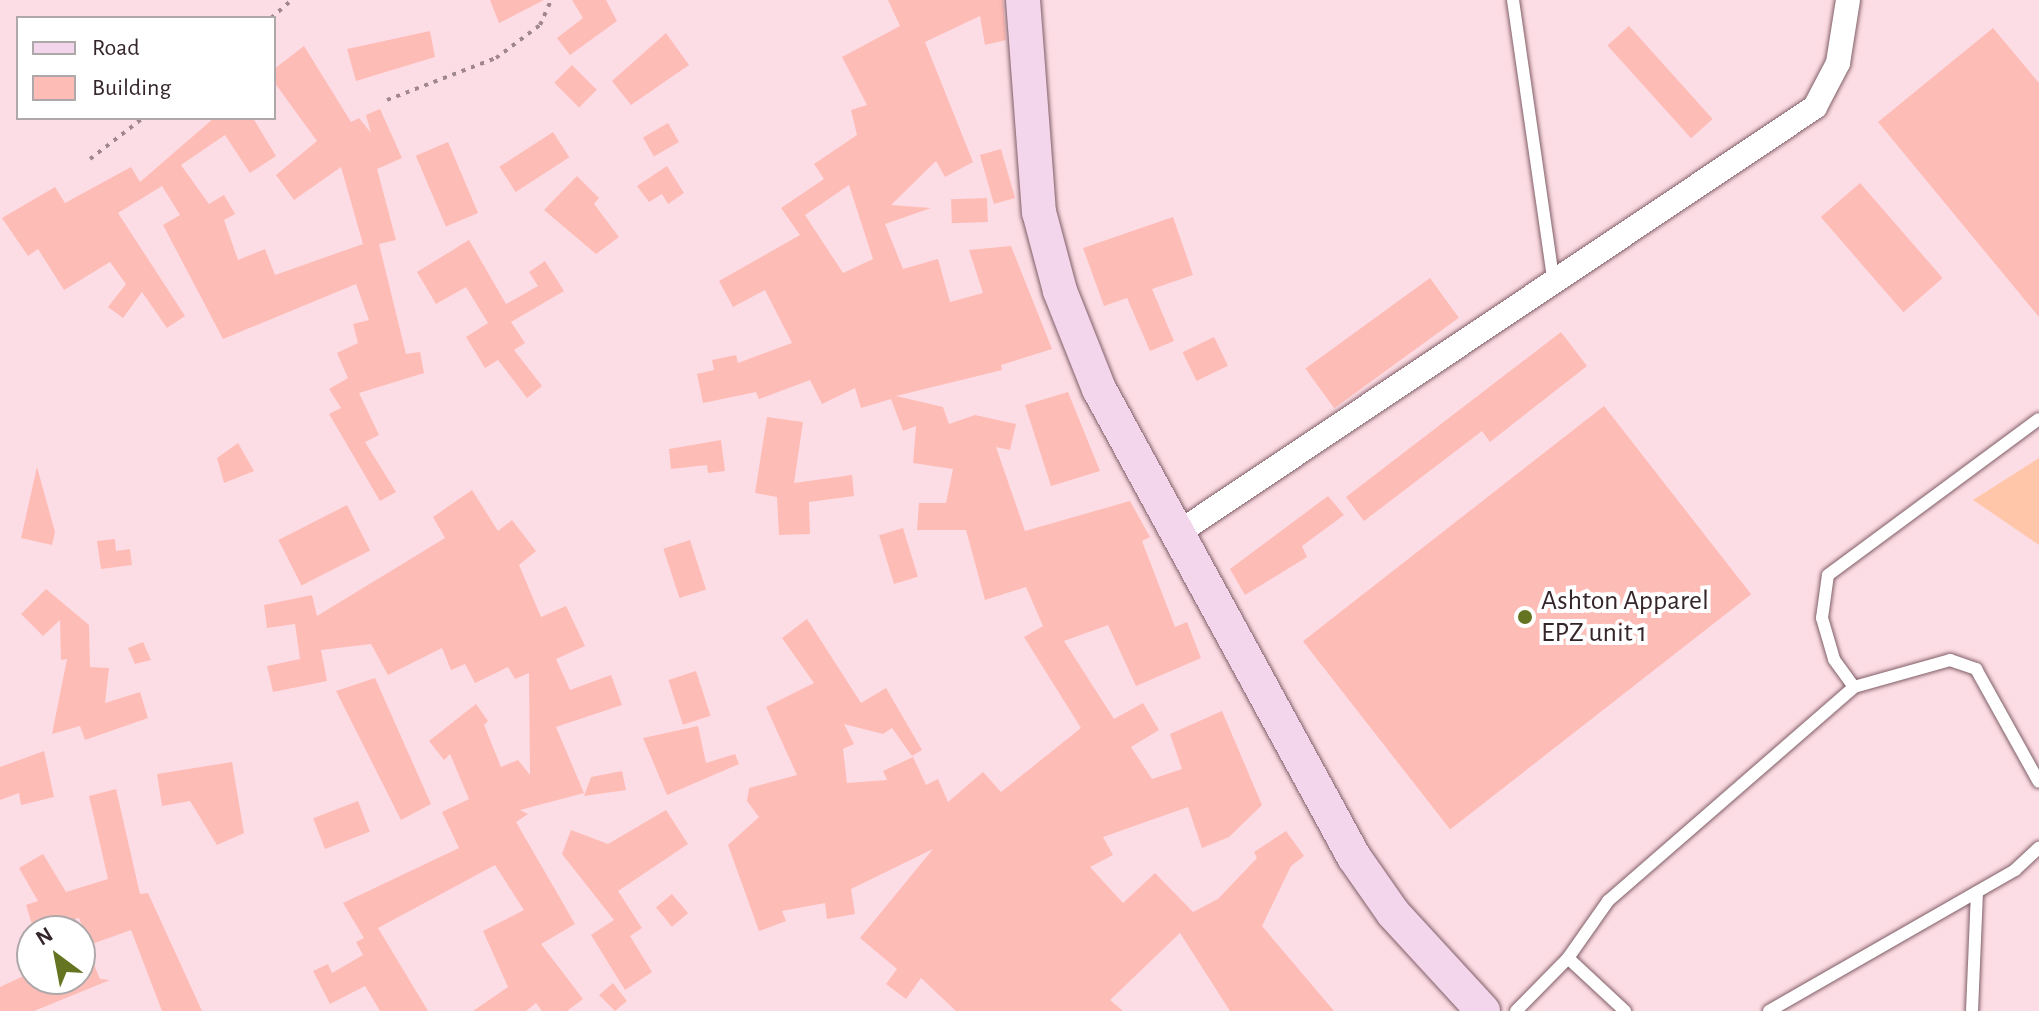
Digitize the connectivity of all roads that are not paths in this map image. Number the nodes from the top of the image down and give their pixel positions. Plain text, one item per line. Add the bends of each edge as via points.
1 (1023, 0) edge
2 (1513, 0) edge
3 (1848, 0) edge
4 (1553, 278) junction
5 (2039, 419) edge
6 (1175, 535) junction
7 (1854, 687) junction
8 (2039, 782) edge
9 (2039, 848) edge
10 (1977, 892) junction
11 (1568, 958) junction
12 (1483, 1011) edge
13 (1516, 1011) edge
14 (1625, 1011) edge
15 (1769, 1011) edge
16 (1972, 1011) edge

1 - 6 main road via 1039,212 1060,291 1099,389
2 - 4 lane
3 - 4 street via 1838,63 1815,107
4 - 6 street
5 - 7 lane via 1828,575 1822,618 1834,659
6 - 12 main road via 1354,857 1411,935
7 - 8 lane via 1950,660 1976,669
7 - 11 lane via 1608,901
9 - 10 lane
10 - 15 lane
10 - 16 lane
11 - 13 lane
11 - 14 lane

